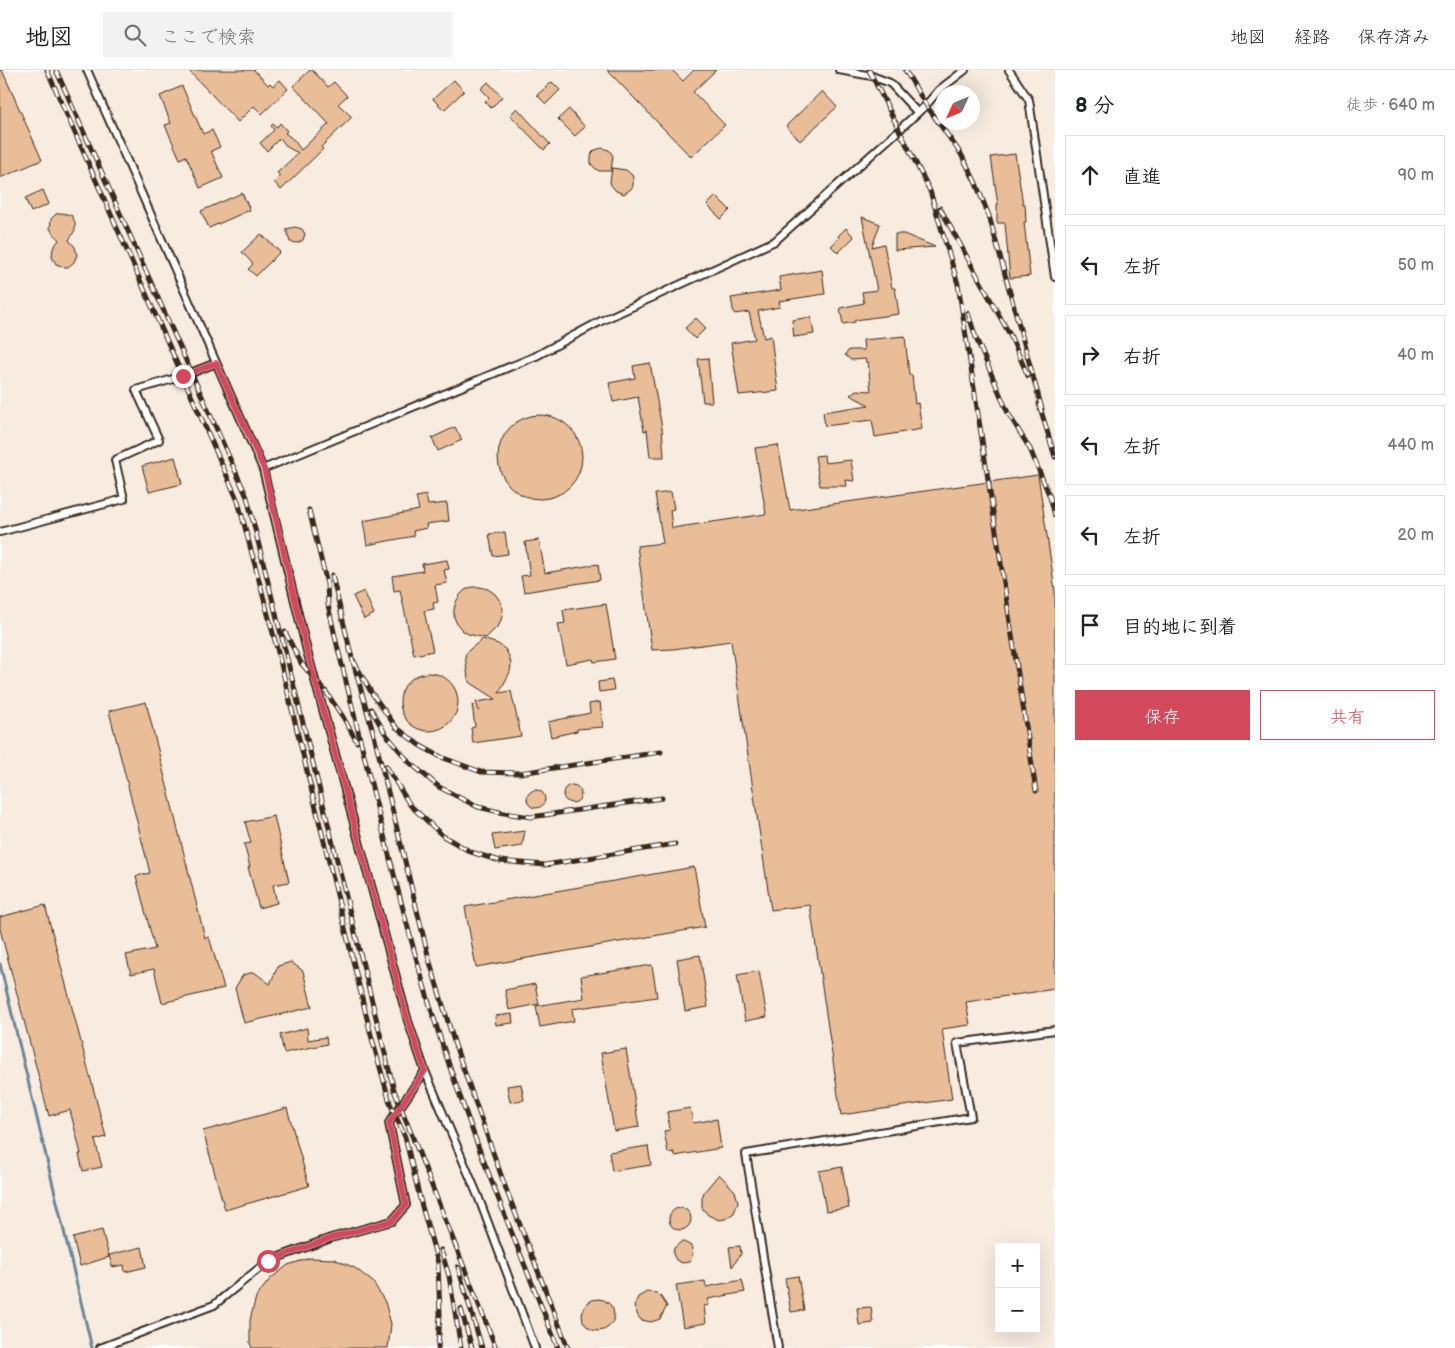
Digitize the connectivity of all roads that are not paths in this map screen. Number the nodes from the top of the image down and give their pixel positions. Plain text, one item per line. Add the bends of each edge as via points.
1 (87, 70) edge
2 (839, 70) edge
3 (964, 70) edge
4 (1009, 70) edge
5 (916, 112) junction
6 (1055, 277) edge
7 (216, 363) junction
8 (264, 469) junction
9 (0, 532) edge
10 (1055, 1030) edge
11 (425, 1071) junction
12 (100, 1348) edge
13 (535, 1348) edge
14 (778, 1348) edge

1 - 7 lane
2 - 5 lane via 890,83
3 - 5 lane
4 - 6 lane via 1029,100
5 - 8 lane via 775,241 601,321 536,356
7 - 8 lane
7 - 9 lane via 136,390 160,440 115,460 124,499
8 - 11 lane via 312,669 408,1021
10 - 14 lane via 957,1043 971,1117 746,1154
11 - 12 lane via 389,1123 406,1205 392,1221 331,1238 268,1261 214,1305
11 - 13 lane via 478,1196

